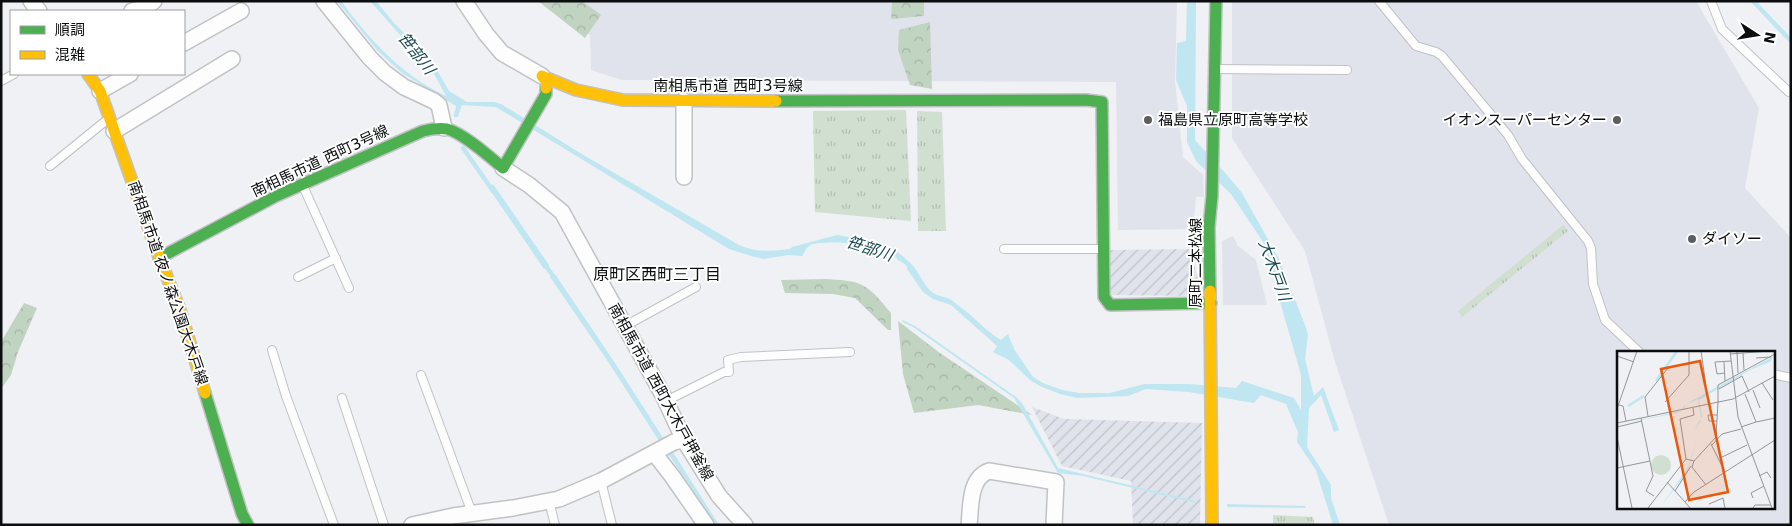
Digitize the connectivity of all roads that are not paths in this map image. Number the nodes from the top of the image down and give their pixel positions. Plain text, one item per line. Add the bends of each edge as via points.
1 (154, 1) edge
2 (324, 1) edge
3 (464, 1) edge
4 (1216, 1) edge
5 (1380, 1) edge
6 (1712, 1) edge
7 (136, 10) edge
8 (241, 11) dead end
9 (185, 43) edge
10 (232, 59) dead end
11 (1214, 69) junction
12 (1347, 70) dead end
13 (12, 75) edge
14 (89, 75) edge
15 (128, 75) edge
16 (542, 76) junction
17 (1, 81) edge
18 (100, 90) junction
19 (1789, 92) dead end
20 (684, 101) junction
21 (112, 124) junction
22 (444, 128) junction
23 (50, 166) dead end
24 (504, 168) junction
25 (684, 176) dead end
26 (302, 185) junction
27 (1004, 249) dead end
28 (1104, 249) junction
29 (159, 258) junction
30 (336, 258) junction
31 (298, 277) dead end
32 (696, 287) dead end
33 (349, 288) dead end
34 (1210, 303) junction
35 (625, 326) junction
36 (272, 350) dead end
37 (1638, 351) edge
38 (850, 352) dead end
39 (1774, 374) edge
40 (422, 375) dead end
41 (1791, 378) edge
42 (342, 398) dead end
43 (667, 404) junction
44 (679, 441) junction
45 (657, 452) junction
46 (601, 481) junction
47 (549, 501) junction
48 (467, 517) edge
49 (248, 525) edge
50 (334, 525) edge
51 (384, 525) edge
52 (412, 525) edge
53 (555, 525) edge
54 (612, 525) edge
55 (706, 525) edge
56 (745, 525) edge
57 (969, 525) edge
58 (1054, 525) edge
59 (1212, 525) edge

1 - 7 street
2 - 22 street via 385,73 439,105
3 - 16 street via 502,53
4 - 11 street, 原町二本松線
5 - 37 lane via 1416,46 1442,56 1508,135 1522,159 1588,242 1593,284 1605,320
6 - 19 lane via 1722,29
8 - 9 street
10 - 21 street
11 - 12 lane
11 - 34 street, 原町二本松線
13 - 17 lane
14 - 18 street, 南相馬市道 夜ノ森公園大木戸線
15 - 18 street
16 - 20 street, 南相馬市道 西町3号線 via 585,93 616,100
16 - 24 street via 547,88
18 - 21 street, 南相馬市道 夜ノ森公園大木戸線
20 - 25 street
20 - 28 street, 南相馬市道 西町3号線 via 1102,102
21 - 23 lane
21 - 29 street, 南相馬市道 夜ノ森公園大木戸線
22 - 24 street via 461,134
22 - 26 street, 南相馬市道 西町3号線 via 423,131
24 - 35 street, 南相馬市道 西町大木戸押釜線 via 562,212
26 - 29 street, 南相馬市道 西町3号線
26 - 30 lane
27 - 28 lane
28 - 34 street, 南相馬市道 西町3号線 via 1104,297 1110,306
29 - 49 street, 南相馬市道 夜ノ森公園大木戸線 via 180,310
30 - 31 lane
30 - 33 lane
32 - 35 lane
34 - 59 street, 原町二本松線
35 - 43 street, 南相馬市道 西町大木戸押釜線
36 - 50 lane
38 - 43 lane via 728,360 729,372 674,397
39 - 41 lane
40 - 48 lane
42 - 51 lane
43 - 44 street, 南相馬市道 西町大木戸押釜線
44 - 45 street
44 - 56 street, 南相馬市道 西町大木戸押釜線 via 719,496
45 - 46 street
45 - 55 street
46 - 47 street
46 - 54 lane
47 - 48 street
47 - 53 lane
48 - 52 street
57 - 58 street via 975,482 989,471 1056,482

